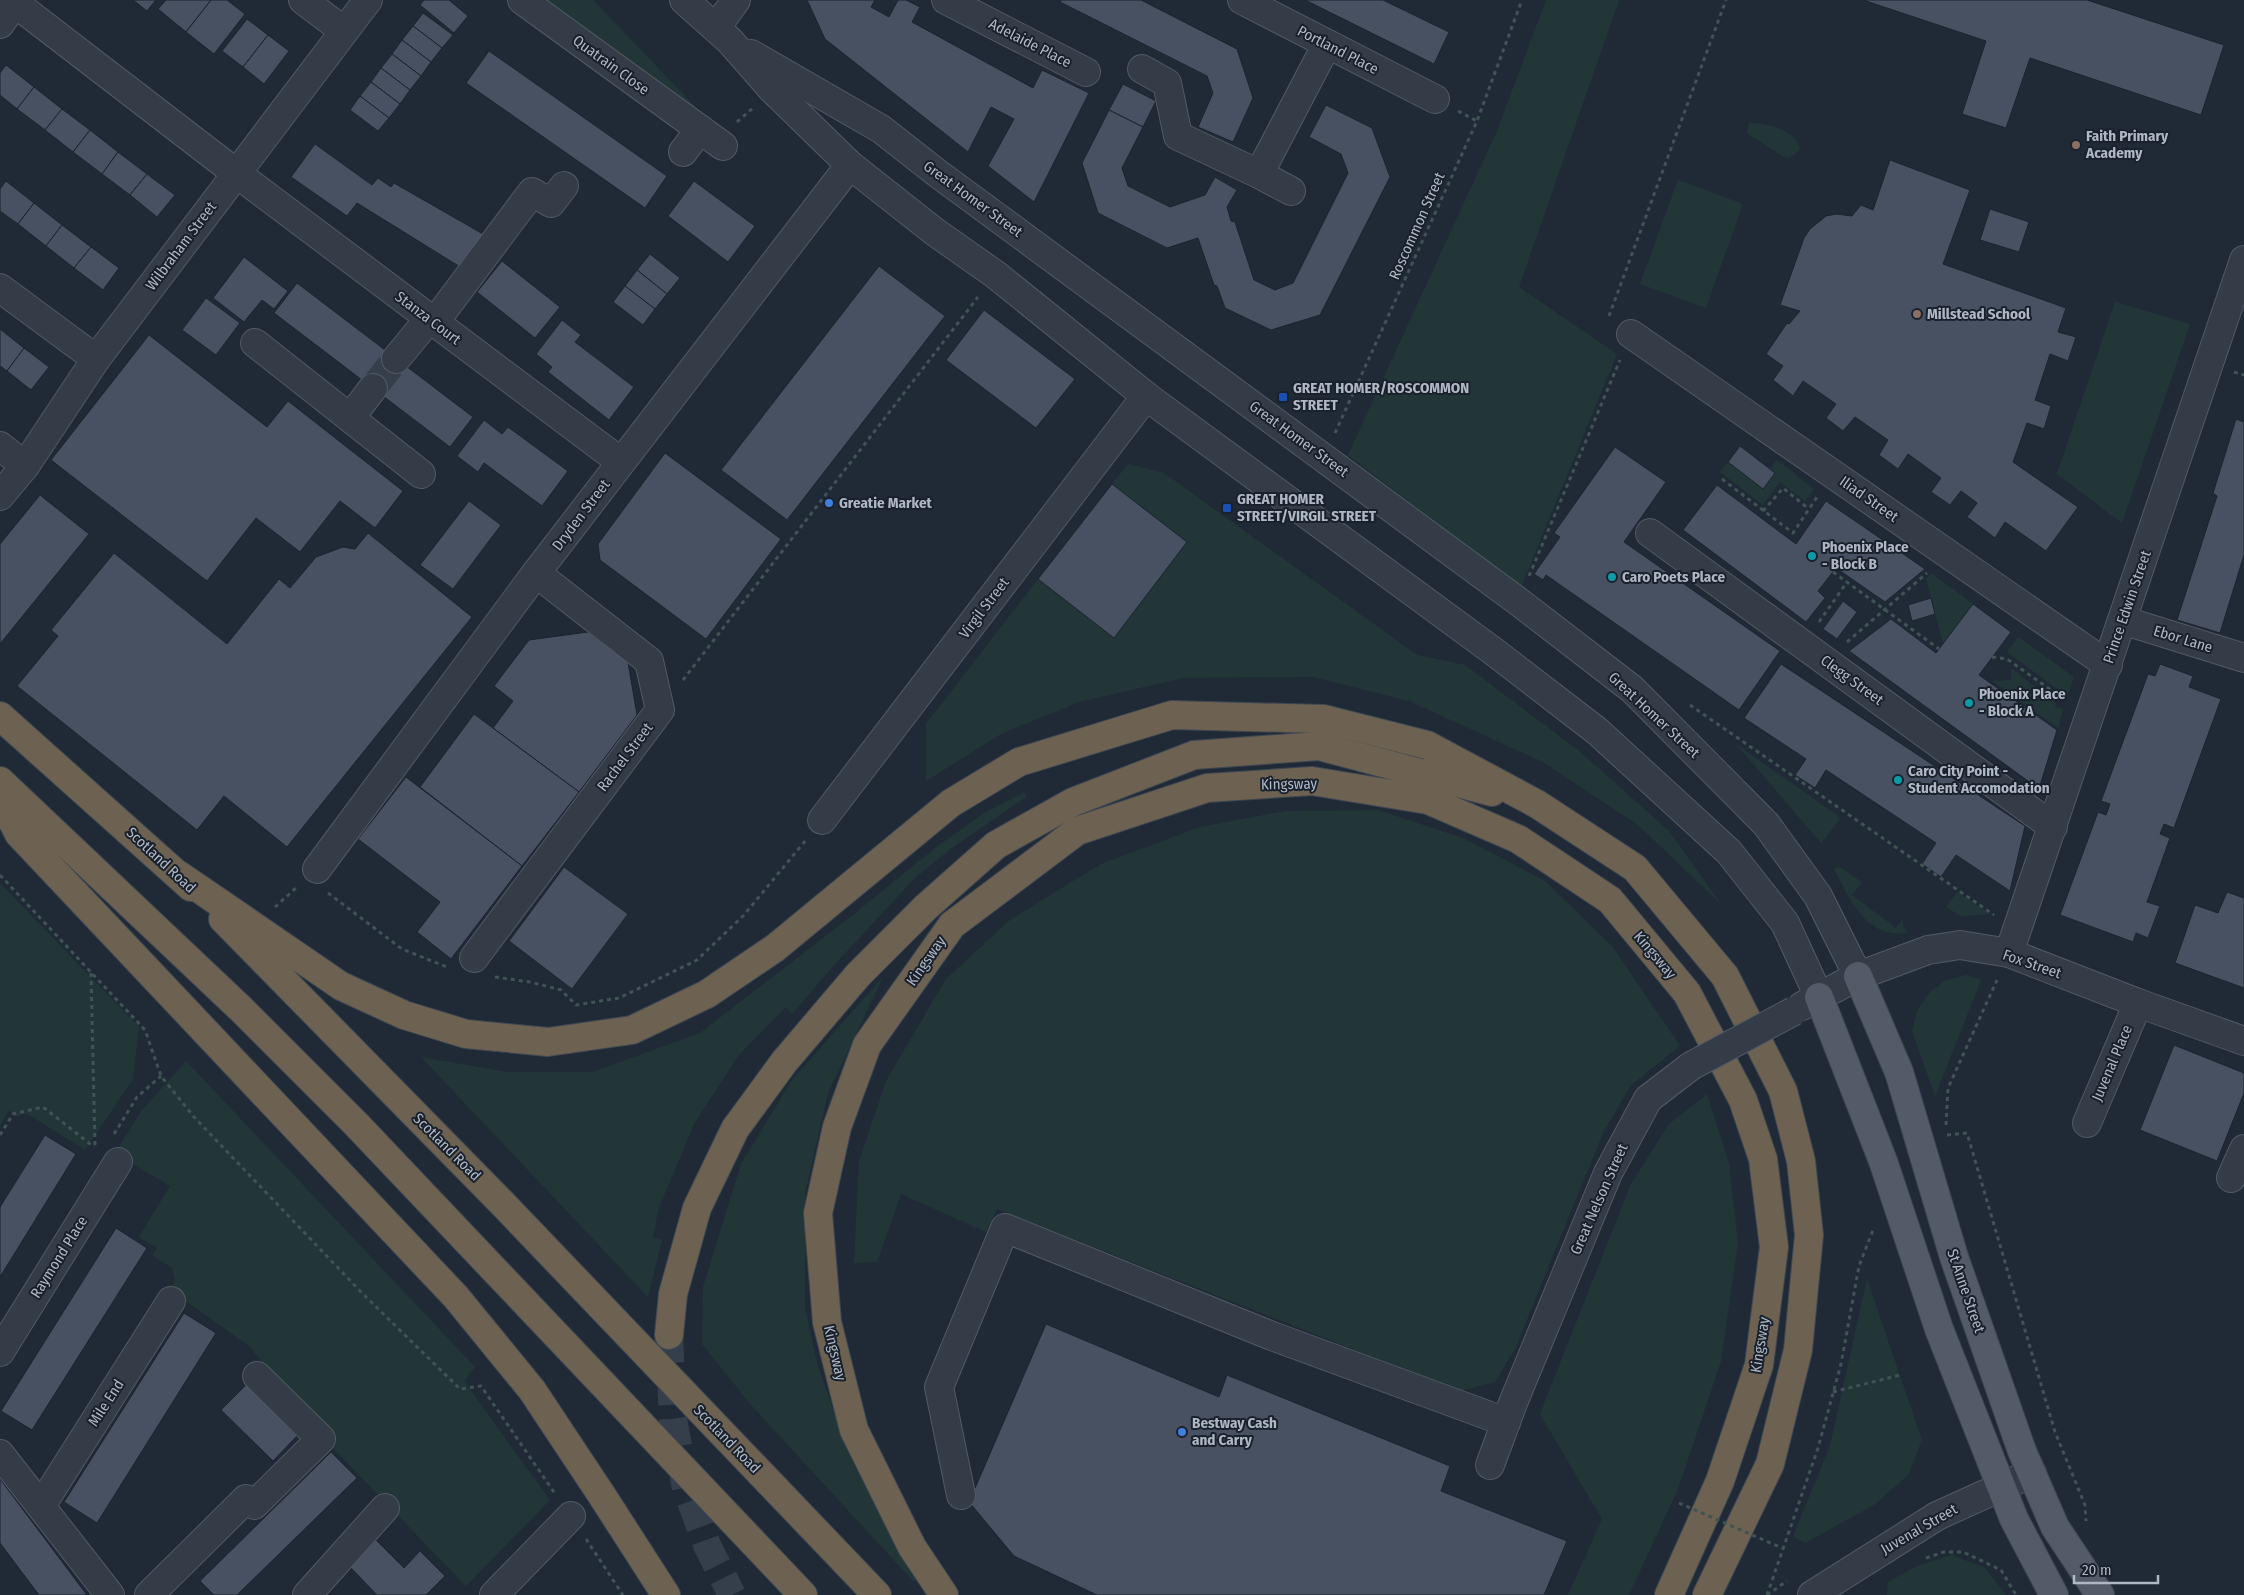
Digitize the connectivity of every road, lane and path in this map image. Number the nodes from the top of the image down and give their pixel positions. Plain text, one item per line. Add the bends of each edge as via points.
1 (303, 0) edge
2 (368, 0) edge
3 (522, 0) edge
4 (684, 0) edge
5 (736, 0) edge
6 (946, 0) edge
7 (1242, 0) edge
8 (1522, 0) edge
9 (1726, 0) edge
10 (11, 9) edge
11 (344, 31) junction
12 (723, 35) junction
13 (1327, 44) junction
14 (1142, 69) dead end
15 (1086, 72) dead end
16 (772, 90) junction
17 (1434, 99) dead end
18 (713, 139) junction
19 (683, 152) dead end
20 (850, 165) junction
21 (236, 174) junction
22 (1260, 174) junction
23 (564, 186) dead end
24 (1291, 191) dead end
25 (2244, 260) edge
26 (0, 288) edge
27 (971, 308) dead end
28 (1608, 318) dead end
29 (431, 321) junction
30 (1631, 334) joint
31 (255, 343) dead end
32 (96, 359) junction
33 (396, 359) tunnel mouth
34 (373, 388) tunnel mouth
35 (1146, 396) junction
36 (350, 418) junction
37 (0, 446) edge
38 (1324, 457) junction
39 (621, 462) junction
40 (24, 466) junction
41 (421, 474) dead end
42 (1833, 474) junction
43 (1722, 479) dead end
44 (0, 496) edge
45 (1809, 509) junction
46 (1763, 510) junction
47 (1650, 533) dead end
48 (1948, 554) junction
49 (1833, 572) dead end
50 (536, 573) junction
51 (1847, 582) junction
52 (1518, 602) junction
53 (1884, 609) junction
54 (2122, 620) junction
55 (1814, 628) dead end
56 (1841, 647) dead end
57 (1939, 649) dead end
58 (1992, 657) dead end
59 (2244, 658) edge
60 (2108, 665) junction
61 (660, 710) junction
62 (0, 716) edge
63 (2090, 718) junction
64 (1739, 740) dead end
65 (0, 782) edge
66 (0, 797) edge
67 (1537, 804) junction
68 (822, 820) joint
69 (2053, 827) junction
70 (313, 873) junction
71 (0, 875) edge
72 (179, 875) junction
73 (253, 926) junction
74 (2009, 953) junction
75 (482, 968) junction
76 (91, 973) junction
77 (1858, 976) junction
78 (1819, 997) junction
79 (2138, 1004) junction
80 (2244, 1041) edge
81 (161, 1076) junction
82 (2087, 1123) dead end
83 (0, 1135) edge
84 (95, 1147) junction
85 (2244, 1149) edge
86 (111, 1158) junction
87 (2232, 1178) dead end
88 (1903, 1220) junction
89 (171, 1301) dead end
90 (669, 1334) tunnel mouth
91 (0, 1352) edge
92 (1900, 1375) dead end
93 (258, 1376) dead end
94 (1833, 1392) junction
95 (1510, 1412) junction
96 (0, 1454) edge
97 (1490, 1465) dead end
98 (2032, 1473) junction
99 (2001, 1486) junction
100 (961, 1495) dead end
101 (1678, 1503) dead end
102 (41, 1506) junction
103 (385, 1508) dead end
104 (570, 1516) junction
105 (1782, 1548) junction
106 (1726, 1556) junction
107 (2075, 1557) junction
108 (158, 1592) edge
109 (1820, 1593) edge
110 (110, 1595) edge
111 (307, 1595) edge
112 (494, 1595) edge
113 (623, 1595) edge
114 (666, 1595) edge
115 (803, 1595) edge
116 (877, 1595) edge
117 (944, 1595) edge
118 (1669, 1595) edge
119 (1707, 1595) edge
120 (1721, 1595) edge
121 (1766, 1595) edge
122 (2054, 1595) edge
123 (2100, 1595) edge

1 - 11 street
2 - 11 street, Wilbraham Street
3 - 18 street, Quatrain Close
4 - 12 street, Great Homer Street
5 - 12 street
6 - 15 street, Adelaide Place
7 - 13 street, Portland Place
8 - 38 path, Roscommon Street via 1477,121
9 - 28 path
10 - 21 street, Stanza Court
11 - 21 street, Wilbraham Street
12 - 16 street, Great Homer Street
12 - 38 street, Great Homer Street via 881,129
13 - 17 street, Portland Place
13 - 22 street
14 - 22 street via 1168,83 1178,136
16 - 18 path
16 - 20 street, Great Homer Street
18 - 19 street
20 - 35 street, Great Homer Street via 996,275
20 - 39 street, Dryden Street
21 - 29 street, Stanza Court
21 - 32 street, Wilbraham Street
22 - 24 street
23 - 29 street via 551,203 532,192
25 - 54 street, Prince Edwin Street
26 - 32 street
27 - 61 path
29 - 33 street
29 - 39 street, Stanza Court
30 - 42 street, Iliad Street
30 - 52 path
31 - 36 street
32 - 40 street, Wilbraham Street
34 - 36 street
35 - 68 street, Virgil Street
35 - 78 street, Great Homer Street via 1597,731 1729,852 1785,922
36 - 41 street
37 - 40 street
38 - 52 street, Great Homer Street
39 - 50 street, Dryden Street
40 - 44 street, Wilbraham Street
42 - 45 path
42 - 48 street, Iliad Street
43 - 46 path
45 - 46 path via 1782,488
45 - 46 path via 1793,533
47 - 69 street, Clegg Street
48 - 53 path
48 - 60 street, Iliad Street
49 - 51 path
50 - 61 street, Rachel Street via 649,661
50 - 70 street, Dryden Street
51 - 53 path
51 - 55 path
52 - 77 street, Great Homer Street via 1632,689 1766,824 1818,896
53 - 56 path
53 - 57 path
54 - 59 street, Ebor Lane
54 - 60 street, Prince Edwin Street
58 - 63 path via 2007,659
60 - 63 street, Prince Edwin Street
61 - 75 street, Rachel Street
62 - 72 highway, Scotland Road
63 - 69 street, Prince Edwin Street
64 - 74 path via 1993,914 2000,922
65 - 115 highway via 242,1010 356,1124
66 - 114 highway via 19,834 456,1297 532,1390
67 - 73 highway via 1427,745 1324,719 1172,715 1019,762 951,802 775,948 707,994 632,1030 548,1042 466,1034 404,1015 342,986
67 - 90 highway via 1319,746 1203,754 1073,802 996,845 926,907 858,975 784,1062 735,1129 697,1208 674,1294
67 - 106 highway via 1635,868 1725,976 1786,1100 1801,1161 1809,1235 1798,1350 1770,1464
68 - 75 path via 744,914 697,960 619,998 576,1005 561,990
69 - 74 street, Prince Edwin Street
70 - 73 path
70 - 75 path via 402,949 462,972
71 - 76 path
72 - 73 highway
72 - 116 highway, Scotland Road via 502,1203
74 - 77 street, Fox Street via 1960,945 1928,950
74 - 79 street, Fox Street
74 - 107 path via 1948,1088 1946,1135 1967,1133 2056,1432 2086,1505 2086,1522
76 - 81 path via 145,1030
76 - 84 path
77 - 78 street, Fox Street
77 - 98 main road, St Anne Street via 1898,1072 1954,1257
78 - 88 main road
78 - 95 street, Great Nelson Street, bridge via 1691,1066 1648,1099 1608,1173
79 - 80 street, Fox Street
79 - 82 street, Juvenal Place
81 - 86 path via 137,1097
81 - 104 path via 194,1117 362,1293 460,1389 481,1386
83 - 84 path via 13,1114 43,1107
84 - 86 path
85 - 87 street
86 - 91 street, Raymond Place
88 - 94 path via 1873,1230 1859,1266
88 - 99 main road via 1939,1329
89 - 102 street, Mile End
92 - 94 path
93 - 108 street via 321,1439 254,1504 246,1499
94 - 105 path via 1818,1448
95 - 97 street, Great Nelson Street
95 - 100 street via 1272,1336 1005,1228 939,1387
96 - 102 street
98 - 99 street, Juvenal Street
98 - 107 main road, St Anne Street via 2055,1527
99 - 109 street, Juvenal Street via 1937,1516
99 - 122 main road via 2014,1519
101 - 105 path, bridge
102 - 110 street
103 - 111 street
104 - 112 street
104 - 113 path
105 - 121 path
106 - 119 highway
106 - 120 street
107 - 123 main road, St Anne Street
117 - 118 highway, Kingsway via 912,1548 854,1430 827,1322 818,1213 837,1128 867,1044 952,925 1077,831 1208,788 1312,781 1428,800 1518,838 1610,900 1687,993 1743,1100 1763,1159 1774,1247 1759,1365 1720,1481

